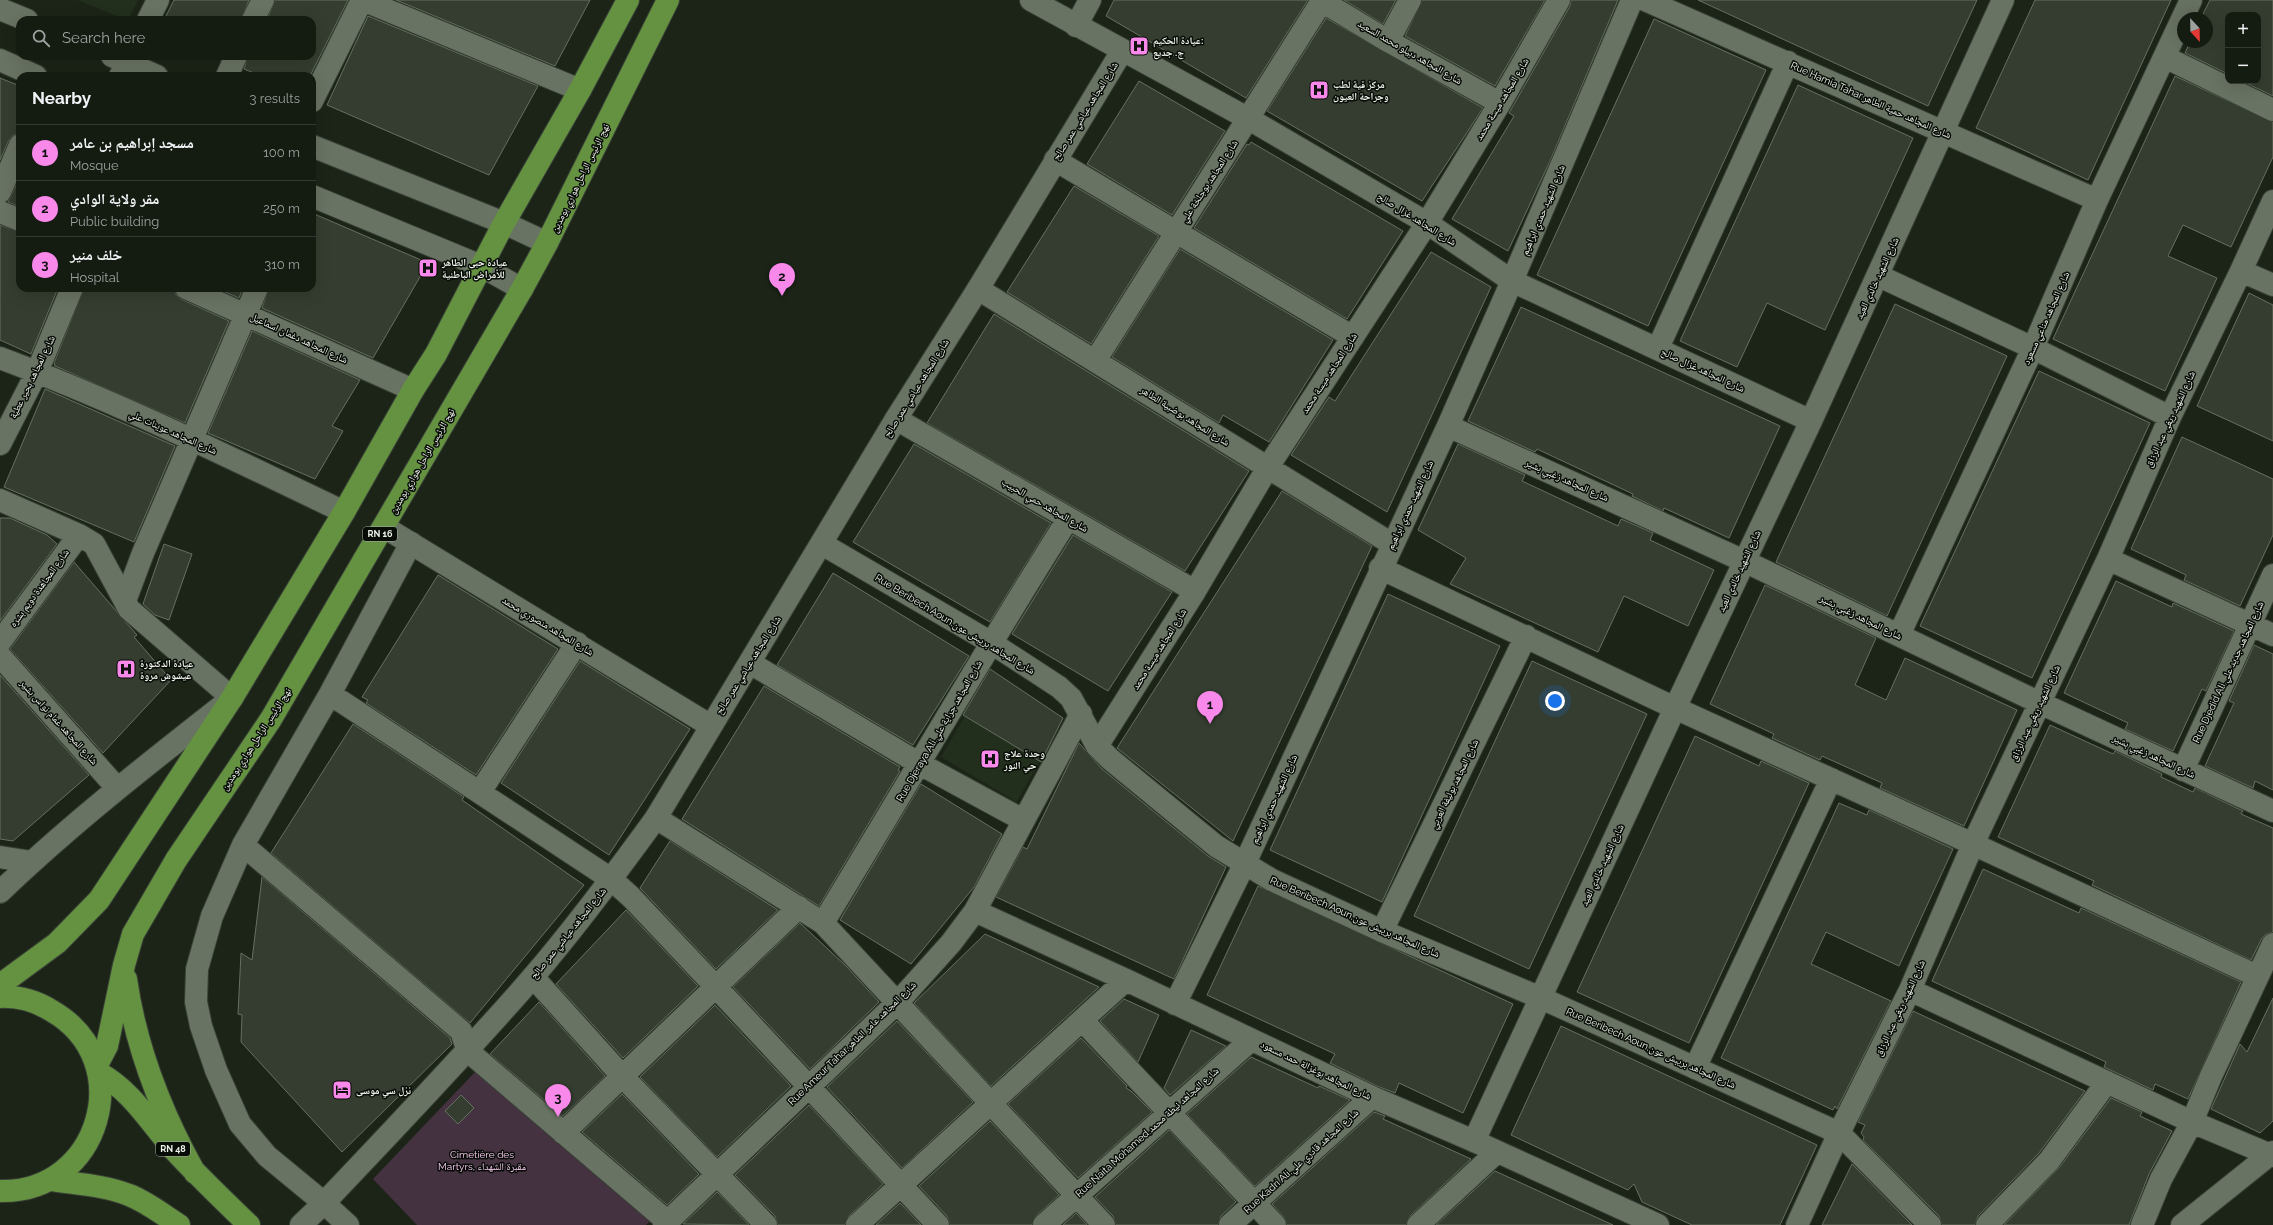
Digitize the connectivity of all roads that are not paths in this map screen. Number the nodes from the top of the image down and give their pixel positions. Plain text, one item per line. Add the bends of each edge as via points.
1 (158, 0) edge
2 (263, 0) edge
3 (362, 0) edge
4 (628, 0) edge
5 (668, 0) edge
6 (1031, 0) edge
7 (1090, 0) edge
8 (1410, 0) edge
9 (1560, 0) edge
10 (1632, 0) edge
11 (1645, 0) edge
12 (2003, 0) edge
13 (2191, 0) edge
14 (1321, 1) edge
15 (0, 9) edge
16 (17, 16) edge
17 (150, 16) edge
18 (255, 16) edge
19 (1076, 26) junction
20 (1388, 41) junction
21 (1122, 51) junction
22 (2165, 57) junction
23 (0, 60) edge
24 (234, 60) edge
25 (1788, 62) junction
26 (122, 63) edge
27 (27, 72) edge
28 (146, 72) edge
29 (229, 72) edge
30 (580, 90) junction
31 (316, 93) edge
32 (1500, 103) junction
33 (2273, 110) edge
34 (1249, 119) junction
35 (1943, 133) junction
36 (316, 148) edge
37 (16, 154) edge
38 (1055, 160) junction
39 (0, 192) edge
40 (316, 198) edge
41 (2098, 200) junction
42 (2273, 201) edge
43 (0, 212) edge
44 (16, 218) edge
45 (504, 223) junction
46 (1426, 223) junction
47 (1177, 231) junction
48 (547, 243) junction
49 (481, 266) junction
50 (2241, 271) junction
51 (1878, 276) junction
52 (1512, 281) junction
53 (2273, 285) edge
54 (522, 289) junction
55 (978, 289) junction
56 (70, 292) edge
57 (195, 292) edge
58 (255, 292) edge
59 (246, 314) junction
60 (1353, 337) junction
61 (1658, 348) junction
62 (2033, 348) junction
63 (0, 358) edge
64 (1095, 361) junction
65 (37, 372) junction
66 (413, 390) junction
67 (2170, 416) junction
68 (896, 419) junction
69 (1811, 421) junction
70 (1448, 426) junction
71 (192, 439) junction
72 (0, 444) edge
73 (1268, 467) junction
74 (0, 500) edge
75 (344, 512) junction
76 (1068, 519) junction
77 (384, 527) junction
78 (79, 535) junction
79 (411, 543) junction
80 (822, 544) junction
81 (1392, 544) junction
82 (2108, 559) junction
83 (1744, 561) junction
84 (1380, 568) junction
85 (2273, 575) edge
86 (1195, 591) junction
87 (125, 601) junction
88 (2250, 624) junction
89 (1898, 635) junction
90 (2273, 635) edge
91 (1526, 636) junction
92 (0, 642) edge
93 (990, 642) junction
94 (577, 643) junction
95 (0, 656) edge
96 (750, 663) junction
97 (330, 694) junction
98 (232, 698) junction
99 (2040, 703) junction
100 (1675, 708) junction
101 (1081, 714) junction
102 (711, 726) junction
103 (1097, 746) junction
104 (920, 764) junction
105 (2183, 770) junction
106 (1831, 779) junction
107 (117, 788) junction
108 (480, 792) junction
109 (2273, 811) edge
110 (656, 818) junction
111 (1023, 820) junction
112 (1973, 844) junction
113 (243, 845) junction
114 (0, 857) edge
115 (32, 862) junction
116 (1245, 863) junction
117 (611, 879) junction
118 (0, 892) edge
119 (799, 907) junction
120 (975, 911) junction
121 (823, 923) junction
122 (1382, 931) junction
123 (2273, 944) edge
124 (124, 964) junction
125 (2258, 976) junction
126 (533, 977) junction
127 (1126, 980) junction
128 (0, 985) edge
129 (716, 987) junction
130 (1910, 990) junction
131 (0, 997) edge
132 (1541, 998) junction
133 (898, 1002) junction
134 (1175, 1004) junction
135 (1082, 1020) junction
136 (1251, 1040) junction
137 (468, 1051) junction
138 (1695, 1068) junction
139 (98, 1069) junction
140 (623, 1077) junction
141 (2107, 1082) junction
142 (808, 1086) junction
143 (1372, 1097) junction
144 (992, 1104) junction
145 (1170, 1112) junction
146 (2192, 1122) junction
147 (563, 1133) junction
148 (1839, 1133) junction
149 (1474, 1141) junction
150 (1497, 1152) junction
151 (2272, 1154) edge
152 (196, 1172) junction
153 (717, 1174) junction
154 (50, 1180) junction
155 (902, 1185) junction
156 (4, 1195) edge
157 (1077, 1195) junction
158 (1254, 1202) junction
159 (324, 1203) junction
160 (1619, 1218) edge
161 (666, 1223) edge
162 (179, 1225) edge
163 (249, 1225) edge
164 (301, 1225) edge
165 (348, 1225) edge
166 (766, 1225) edge
167 (857, 1225) edge
168 (938, 1225) edge
169 (1044, 1225) edge
170 (1104, 1225) edge
171 (1230, 1225) edge
172 (1275, 1225) edge
173 (1418, 1225) edge
174 (1658, 1225) edge
175 (1797, 1225) edge
176 (1930, 1225) edge
177 (1987, 1225) edge
178 (2142, 1225) edge
179 (2182, 1225) edge

1 - 17 street
2 - 18 street
3 - 30 street
3 - 31 street
4 - 30 main road
5 - 48 main road, نهج الرئيس الراحل هواري بومدين / RN 16
6 - 19 street, شارع المجاهد غزال صالح
7 - 19 street
8 - 20 street
9 - 32 street, شارع المجاهد ميسة محمد
10 - 52 street, شارع الشهيد حمدي ابراهيم
11 - 25 street, Rue Hamia Tahar,شارع المجاهد حمية الطاهر
12 - 35 street, شارع الشهيد خالدي العيد
13 - 22 street, شارع المجاهد مناعي مسعود
14 - 20 street, شارع المجاهد دبيلو محمد السعيد
14 - 34 street, شارع المجاهد بوجلخة علي
15 - 16 street
19 - 21 street, شارع المجاهد غزال صالح
20 - 32 street, شارع المجاهد دبيلو محمد السعيد
21 - 34 street, شارع المجاهد غزال صالح
21 - 38 street, شارع المجاهد عياشي عمر صالح
22 - 33 street
22 - 41 street, شارع المجاهد مناعي مسعود
23 - 27 street
24 - 29 street
25 - 35 street, Rue Hamia Tahar,شارع المجاهد حمية الطاهر
25 - 61 street
26 - 28 street
30 - 45 main road
32 - 46 street, شارع المجاهد ميسة محمد
34 - 46 street, شارع المجاهد غزال صالح
34 - 47 street, شارع المجاهد بوجلخة علي
35 - 41 street, Rue Hamia Tahar,شارع المجاهد حمية الطاهر
35 - 51 street, شارع الشهيد خالدي العيد
36 - 45 street
37 - 39 street
38 - 47 street
38 - 55 street, شارع المجاهد عياشي عمر صالح
40 - 49 street
41 - 62 street, شارع المجاهد مناعي مسعود
42 - 50 street, شارع الشهيد ريغي عبد الرزاق
43 - 44 street
45 - 48 street
45 - 49 main road
46 - 52 street, شارع المجاهد غزال صالح
46 - 60 street, شارع المجاهد ميسة محمد
47 - 60 street
47 - 64 street, شارع المجاهد بوجلخة علي
48 - 54 main road, نهج الرئيس الراحل هواري بومدين / RN 16
49 - 54 street
49 - 66 main road via 436,354
50 - 53 street
50 - 67 street, شارع الشهيد ريغي عبد الرزاق
51 - 62 street
51 - 69 street, شارع الشهيد خالدي العيد
52 - 61 street, شارع المجاهد غزال صالح
52 - 70 street, شارع الشهيد حمدي ابراهيم
54 - 77 main road, نهج الرئيس الراحل هواري بومدين / RN 16
55 - 64 street, شارع المجاهد بوضبية الطاهر
55 - 68 street, شارع المجاهد عياشي عمر صالح
56 - 65 street, شارع المجاهد بحير عطية
57 - 59 street, شارع المجاهد دغمان اسماعيل
58 - 59 street
59 - 66 street, شارع المجاهد دغمان اسماعيل
59 - 71 street
60 - 73 street, شارع المجاهد ميسة محمد
61 - 69 street, شارع المجاهد غزال صالح
62 - 67 street
62 - 89 street, شارع المجاهد مناعي مسعود
63 - 65 street, شارع المجاهد عوينات علي
64 - 73 street, شارع المجاهد بوضبية الطاهر
65 - 71 street, شارع المجاهد عوينات علي
65 - 72 street, شارع المجاهد بحير عطية
66 - 75 main road
67 - 82 street, شارع الشهيد ريغي عبد الرزاق
68 - 76 street, شارع المجاهد حمي الحبيب
68 - 80 street, شارع المجاهد عياشي عمر صالح
69 - 83 street, شارع الشهيد خالدي العيد
70 - 81 street, شارع الشهيد حمدي ابراهيم
70 - 83 street, شارع المجاهد زغبي بشير
71 - 75 street, شارع المجاهد عوينات علي
71 - 87 street
73 - 81 street, شارع المجاهد بوضبية الطاهر
73 - 86 street, شارع المجاهد ميسة محمد
74 - 78 street
75 - 98 main road
76 - 86 street, شارع المجاهد حمي الحبيب
76 - 93 street, Rue Djeraya Ali,شارع المجاهد جراية علي
77 - 79 street, شارع المجاهد منصوري محمد
77 - 124 main road, نهج الرئيس الراحل هواري بومدين / RN 16 via 271,719 176,860 133,934
78 - 87 street via 94,544
78 - 92 street, شارع المجاهدة دويم بشره
79 - 94 street, شارع المجاهد منصوري محمد
79 - 97 street
80 - 93 street, Rue Beribech Aoun,شارع المجاهد بريبش عون
80 - 96 street, شارع المجاهد عياشي عمر صالح
81 - 84 street, شارع الشهيد حمدي ابراهيم
82 - 88 street
82 - 99 street, شارع الشهيد ريغي عبد الرزاق
83 - 89 street, شارع المجاهد زغبي بشير
83 - 100 street, شارع الشهيد خالدي العيد
84 - 91 street
84 - 116 street, شارع الشهيد حمدي ابراهيم
85 - 88 street, Rue Djedid Ali,شارع المجاهد جديد علي
86 - 103 street, شارع المجاهد ميسة محمد
87 - 98 street via 129,609
88 - 90 street
88 - 105 street, Rue Djedid Ali,شارع المجاهد جديد علي
89 - 99 street, شارع المجاهد زغبي بشير
91 - 100 street
91 - 122 street, شارع المجاهد بوليفة العربي
93 - 101 street, Rue Beribech Aoun,شارع المجاهد بريبش عون via 1059,687 1071,698
93 - 104 street, Rue Djeraya Ali,شارع المجاهد جراية علي
94 - 102 street, شارع المجاهد منصوري محمد
94 - 108 street
95 - 107 street, شارع المجاهد غمام نواس بشير
96 - 102 street, شارع المجاهد عياشي عمر صالح
96 - 104 street
97 - 108 street
97 - 113 street
98 - 107 street
98 - 128 main road via 99,900 57,943
99 - 105 street, شارع المجاهد زغبي بشير
99 - 112 street, شارع الشهيد ريغي عبد الرزاق
100 - 106 street
100 - 132 street, شارع الشهيد خالدي العيد
101 - 103 street, Rue Beribech Aoun,شارع المجاهد بريبش عون
101 - 111 street, Rue Ameur Tahar,شارع المجاهد عامر الطاهر
102 - 110 street, شارع المجاهد عياشي عمر صالح
103 - 116 street, Rue Beribech Aoun,شارع المجاهد بريبش عون via 1216,846
104 - 111 street
104 - 121 street, Rue Djeraya Ali,شارع المجاهد جراية علي
105 - 109 street, شارع المجاهد زغبي بشير
106 - 112 street
106 - 138 street
107 - 115 street
108 - 117 street
110 - 117 street, شارع المجاهد عياشي عمر صالح
110 - 119 street
111 - 120 street, Rue Ameur Tahar,شارع المجاهد عامر الطاهر
112 - 125 street
112 - 130 street, شارع الشهيد ريغي عبد الرزاق
113 - 137 street via 461,1031
113 - 159 street via 212,916 197,969 196,1002 201,1026 216,1070 240,1124 267,1156
114 - 115 street
115 - 118 street
116 - 122 street, Rue Beribech Aoun,شارع المجاهد بريبش عون via 1272,880
116 - 134 street, شارع الشهيد حمدي ابراهيم
117 - 126 street, شارع المجاهد عياشي عمر صالح
117 - 129 street
119 - 121 street
119 - 129 street
120 - 127 street, شارع المجاهد بوغزالة حمد مسعود
120 - 133 street, Rue Ameur Tahar,شارع المجاهد عامر الطاهر via 951,943
121 - 133 street
122 - 132 street, Rue Beribech Aoun,شارع المجاهد بريبش عون
123 - 125 street
124 - 139 main road, نهج الرئيس الراحل هواري بومدين / RN 16 via 107,1046
124 - 152 main road via 137,1037 148,1072 164,1114
125 - 146 street
126 - 137 street, شارع المجاهد عياشي عمر صالح
126 - 140 street
127 - 134 street, شارع المجاهد بوغزالة حمد مسعود
127 - 135 street
129 - 140 street
129 - 142 street
130 - 141 street
130 - 148 street, شارع الشهيد ريغي عبد الرزاق
131 - 139 main road via 11,996 39,1003 64,1018 84,1039
132 - 138 street, Rue Beribech Aoun,شارع المجاهد بريبش عون
132 - 149 street, شارع الشهيد خالدي العيد
133 - 142 street, Rue Ameur Tahar,شارع المجاهد عامر الطاهر
133 - 144 street
134 - 136 street, شارع المجاهد بوغزالة حمد مسعود
135 - 144 street
135 - 145 street
136 - 143 street, شارع المجاهد بوغزالة حمد مسعود
136 - 145 street, Rue Naita Mohamed,شارع المجاهد نيطة محمد
137 - 147 street
137 - 159 street, شارع المجاهد عياشي عمر صالح
138 - 148 street, Rue Beribech Aoun,شارع المجاهد بريبش عون
139 - 152 main road, RN 48 via 123,1089
139 - 154 main road via 101,1098 94,1128 86,1145 70,1165
140 - 147 street
140 - 153 street
141 - 146 street
141 - 177 street via 2050,1161
142 - 153 street, Rue Ameur Tahar,شارع المجاهد عامر الطاهر
142 - 155 street
143 - 149 street, شارع المجاهد بوغزالة حمد مسعود
143 - 158 street, Rue Kadri Ali,شارع المجاهد قادري علي
144 - 155 street
144 - 157 street
145 - 157 street, Rue Naita Mohamed,شارع المجاهد نيطة محمد
145 - 158 street
146 - 151 street
146 - 178 street via 2161,1179
147 - 161 street
148 - 175 street, شارع الشهيد ريغي عبد الرزاق
148 - 176 street, Rue Beribech Aoun,شارع المجاهد بريبش عون
149 - 150 street, شارع المجاهد بوغزالة حمد مسعود
150 - 160 street, شارع المجاهد بوغزالة حمد مسعود
150 - 173 street
151 - 179 street
152 - 163 main road, RN 48
153 - 161 street, Rue Ameur Tahar,شارع المجاهد عامر الطاهر
153 - 166 street
154 - 156 main road via 32,1188
154 - 162 main road via 110,1188 128,1194
155 - 167 street
155 - 168 street
157 - 169 street, Rue Naita Mohamed,شارع المجاهد نيطة محمد
157 - 170 street
158 - 171 street, Rue Kadri Ali,شارع المجاهد قادري علي
158 - 172 street
159 - 164 street, شارع المجاهد عياشي عمر صالح
159 - 165 street
160 - 174 street, شارع المجاهد بوغزالة حمد مسعود

